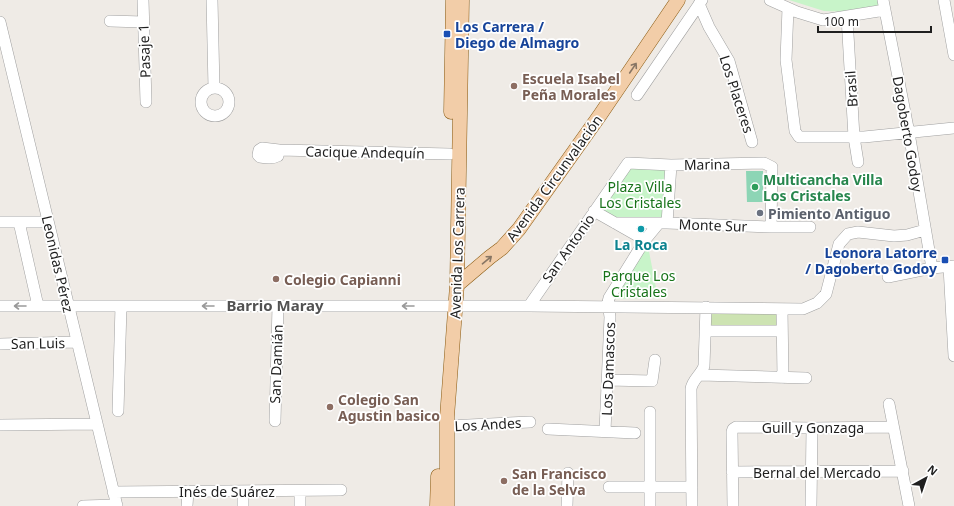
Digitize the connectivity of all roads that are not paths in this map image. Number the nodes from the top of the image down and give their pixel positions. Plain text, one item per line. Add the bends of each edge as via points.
1 (143, 0) edge
2 (212, 0) edge
3 (452, 0) edge
4 (462, 0) edge
5 (678, 0) edge
6 (770, 0) edge
7 (944, 0) edge
8 (700, 2) edge
9 (884, 5) edge
10 (788, 8) junction
11 (847, 16) junction
12 (110, 21) dead end
13 (0, 22) edge
14 (143, 22) junction
15 (954, 55) edge
16 (214, 88) dead end
17 (637, 95) dead end
18 (146, 102) dead end
19 (954, 128) edge
20 (909, 133) junction
21 (854, 137) junction
22 (752, 142) dead end
23 (280, 150) dead end
24 (450, 154) junction
25 (858, 162) dead end
26 (641, 163) joint
27 (671, 165) junction
28 (594, 211) junction
29 (0, 222) edge
30 (18, 222) junction
31 (48, 222) junction
32 (615, 223) junction
33 (663, 223) junction
34 (771, 227) junction
35 (810, 227) dead end
36 (925, 230) junction
37 (645, 240) junction
38 (952, 266) edge
39 (932, 268) junction
40 (888, 277) dead end
41 (458, 285) junction
42 (0, 306) edge
43 (38, 306) junction
44 (68, 306) junction
45 (120, 306) junction
46 (278, 306) junction
47 (451, 306) junction
48 (529, 306) junction
49 (609, 307) junction
50 (706, 307) junction
51 (782, 309) junction
52 (705, 331) junction
53 (782, 331) junction
54 (77, 342) junction
55 (0, 344) edge
56 (954, 356) edge
57 (655, 360) dead end
58 (700, 375) junction
59 (783, 378) junction
60 (806, 378) dead end
61 (608, 380) junction
62 (889, 404) dead end
63 (118, 411) dead end
64 (650, 412) dead end
65 (275, 421) dead end
66 (530, 422) dead end
67 (97, 424) junction
68 (0, 425) edge
69 (447, 426) junction
70 (894, 427) junction
71 (812, 428) junction
72 (548, 429) dead end
73 (605, 431) junction
74 (635, 433) dead end
75 (903, 471) junction
76 (732, 472) junction
77 (812, 472) junction
78 (568, 473) dead end
79 (609, 486) dead end
80 (650, 487) junction
81 (692, 487) junction
82 (341, 490) dead end
83 (188, 491) junction
84 (243, 491) junction
85 (300, 491) junction
86 (113, 492) junction
87 (83, 506) edge
88 (117, 506) edge
89 (187, 506) edge
90 (243, 506) edge
91 (300, 506) edge
92 (437, 506) edge
93 (447, 506) edge
94 (567, 506) edge
95 (650, 506) edge
96 (692, 506) edge
97 (733, 506) edge
98 (811, 506) edge
99 (909, 506) edge

1 - 14 street, Pasaje 1
2 - 16 street
3 - 24 main road, Avenida Los Carrera
4 - 41 main road, Avenida Los Carrera
41 -> 5 main road, Avenida Circunvalación via 502,248 519,229
6 - 10 street
7 - 15 street
8 - 17 street
8 - 22 street, Los Placeres via 709,27 729,61
9 - 11 street
9 - 20 street, Dagoberto Godoy
10 - 11 street via 823,20
10 - 21 street via 786,60 795,131 799,137
11 - 21 street, Brasil
12 - 14 street
13 - 31 street, Leonidas Pérez
14 - 18 street, Pasaje 1
19 - 20 street
20 - 21 street
20 - 36 street, Dagoberto Godoy
21 - 25 street, Brasil
23 - 24 street, Cacique Andequín
24 - 47 main road, Avenida Los Carrera
26 - 27 street, Marina
26 - 28 street, San Antonio via 628,162
27 - 33 street
27 - 34 street, Marina via 764,163 772,167
28 - 32 street
28 - 48 street, San Antonio
29 - 30 street
30 - 31 street
30 - 43 street
31 - 44 street, Leonidas Pérez
32 - 33 street, Monte Sur
32 - 37 street
33 - 34 street, Monte Sur
33 - 37 street, Los Damascos
34 - 35 street, Monte Sur
36 - 39 street, Dagoberto Godoy
36 - 51 street via 894,236 858,232 848,234 840,244 826,294 817,303 803,309
37 - 49 street, Los Damascos via 609,298
38 - 39 street
38 - 56 street
39 - 40 street
41 - 47 main road, Avenida Los Carrera
43 -> 42 street
43 - 44 street
44 - 45 street
44 - 54 street, Leonidas Pérez
46 -> 45 street
45 - 63 street
47 -> 46 street
46 - 65 street, San Damián
47 - 48 street
47 - 69 main road, Avenida Los Carrera
47 - 92 main road, Avenida Los Carrera via 439,430
48 - 49 street
49 - 50 street
49 - 61 street, Los Damascos
50 - 51 street
50 - 52 street
51 - 53 street
52 - 53 street
52 - 58 street via 704,366
53 - 59 street
54 - 55 street, San Luis
54 - 67 street, Leonidas Pérez
57 - 61 street via 652,381
58 - 59 street
58 - 81 street via 691,389
59 - 60 street
61 - 73 street, Los Damascos
62 - 70 street
64 - 80 street
66 - 69 street, Los Andes
67 - 68 street
67 - 86 street, Leonidas Pérez
69 - 93 main road, Avenida Los Carrera
70 - 71 street, Guill y Gonzaga
70 - 75 street
71 - 76 street, Guill y Gonzaga via 736,427 733,429
71 - 77 street
72 - 73 street, Los Damascos
73 - 74 street, Los Damascos
75 - 77 street, Bernal del Mercado
75 - 99 street
76 - 77 street, Bernal del Mercado
76 - 97 street
77 - 98 street
78 - 94 street
79 - 80 street
80 - 81 street
80 - 95 street
81 - 96 street
82 - 85 street, Inés de Suárez
83 - 84 street, Inés de Suárez
83 - 86 street, Inés de Suárez
83 - 89 street
84 - 85 street, Inés de Suárez
84 - 90 street
85 - 91 street
86 - 88 street, Leonidas Pérez
87 - 88 street

